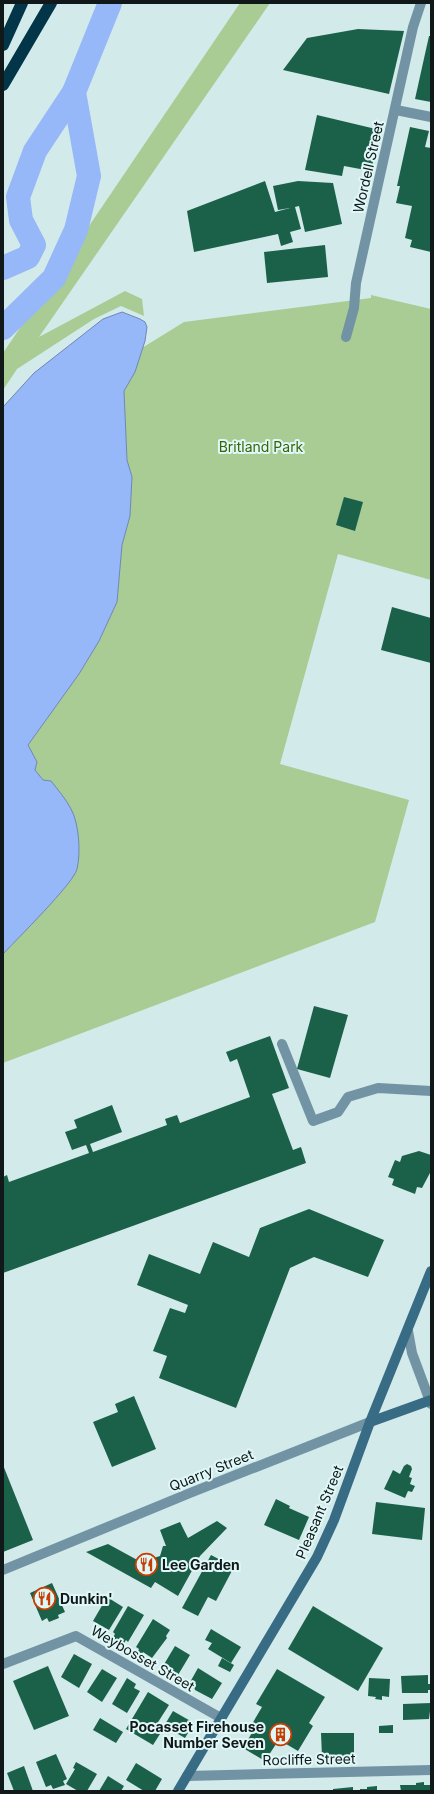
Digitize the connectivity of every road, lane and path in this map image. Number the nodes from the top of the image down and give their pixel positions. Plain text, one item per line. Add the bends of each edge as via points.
1 (22, 3) edge
2 (51, 3) edge
3 (421, 3) edge
4 (3, 45) edge
5 (3, 85) edge
6 (396, 110) junction
7 (431, 117) edge
8 (346, 337) dead end
9 (282, 1044) dead end
10 (431, 1091) edge
11 (431, 1271) edge
12 (408, 1331) junction
13 (431, 1400) edge
14 (431, 1404) edge
15 (370, 1422) junction
16 (3, 1570) edge
17 (3, 1664) edge
18 (222, 1718) junction
19 (431, 1770) edge
20 (187, 1776) junction
21 (178, 1791) edge

1 - 4 highway
2 - 5 highway
3 - 6 street, Wordell Street via 413,27
6 - 7 street
6 - 8 street, Wordell Street
9 - 10 street via 313,1121 338,1112 348,1097 378,1088
11 - 12 main road, Pleasant Street
12 - 13 street via 416,1368
12 - 15 main road, Pleasant Street
13 - 14 street
13 - 15 main road, Quarry Street
15 - 16 street, Quarry Street
15 - 18 main road, Pleasant Street via 334,1520 317,1557
17 - 18 street, Weybosset Street via 76,1636
18 - 20 main road, Pleasant Street
19 - 20 street, Rocliffe Street
20 - 21 main road, Pleasant Street

